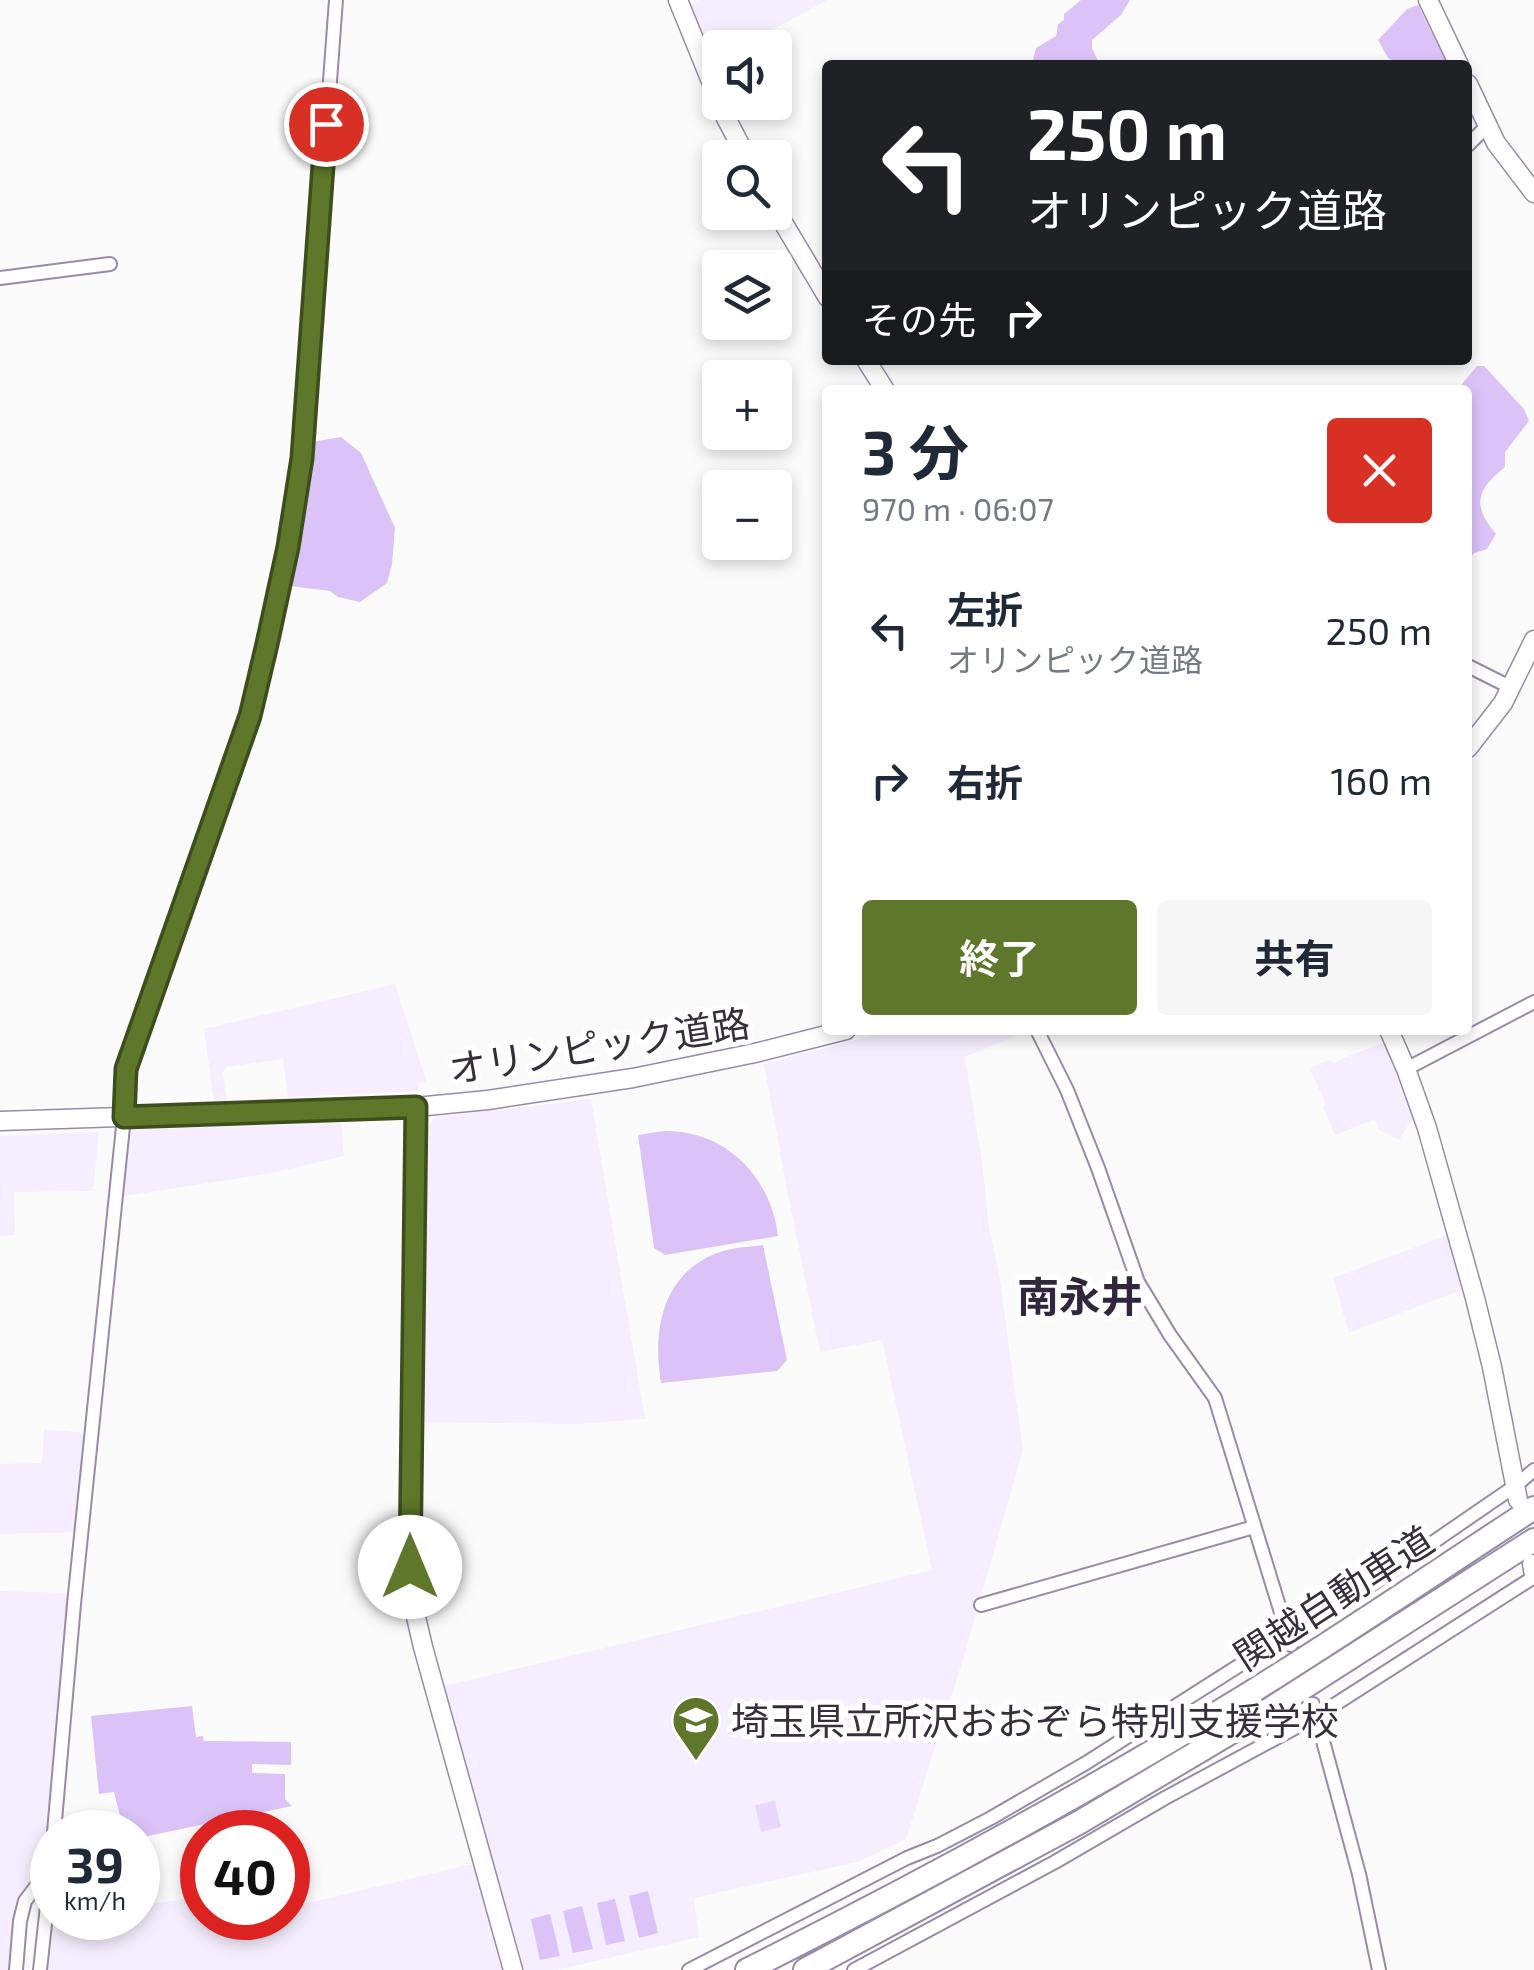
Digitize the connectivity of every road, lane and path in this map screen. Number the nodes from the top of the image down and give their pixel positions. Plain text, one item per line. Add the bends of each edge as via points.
1 (336, 0) edge
2 (678, 0) edge
3 (1428, 0) edge
4 (1457, 60) edge
5 (1472, 93) edge
6 (1487, 126) junction
7 (738, 140) edge
8 (1472, 141) edge
9 (1534, 194) edge
10 (788, 230) edge
11 (110, 264) dead end
12 (0, 278) edge
13 (822, 288) edge
14 (1534, 640) edge
15 (1472, 668) edge
16 (1512, 688) junction
17 (1472, 743) edge
18 (1534, 1002) edge
19 (1472, 1034) edge
20 (827, 1035) edge
21 (1039, 1035) edge
22 (1391, 1035) edge
23 (1471, 1035) edge
24 (1406, 1069) junction
25 (416, 1107) junction
26 (124, 1117) junction
27 (0, 1121) edge
28 (1534, 1470) edge
29 (1522, 1498) edge
30 (1254, 1527) junction
31 (1534, 1540) edge
32 (1533, 1572) edge
33 (980, 1605) dead end
34 (1289, 1640) junction
35 (1315, 1710) junction
36 (56, 1810) edge
37 (30, 1894) edge
38 (43, 1940) edge
39 (16, 1970) edge
40 (40, 1970) edge
41 (513, 1970) edge
42 (689, 1970) edge
43 (747, 1970) edge
44 (804, 1970) edge
45 (854, 1970) edge
46 (1378, 1970) edge

1 - 26 street via 302,458 288,547 250,716 126,1069
2 - 7 street
3 - 4 street
5 - 6 street
6 - 8 street
6 - 9 street
10 - 13 street
11 - 12 street
14 - 16 street
15 - 16 street
16 - 17 street
18 - 19 street
20 - 25 street, オリンピック道路 via 632,1078
21 - 30 street via 1098,1168 1138,1282 1215,1398
22 - 24 street
23 - 24 street
24 - 29 street via 1475,1298
25 - 26 street, オリンピック道路
25 - 41 street via 410,1567 423,1647
26 - 27 street, オリンピック道路
26 - 36 street
28 - 29 street
29 - 34 street
29 - 43 highway, 関越自動車道 via 1254,1690 975,1852
30 - 33 street
30 - 34 street
31 - 44 highway, 関越自動車道 via 1097,1812
32 - 35 street
34 - 42 street via 991,1818
35 - 45 street
35 - 46 street
37 - 39 street
38 - 40 street

